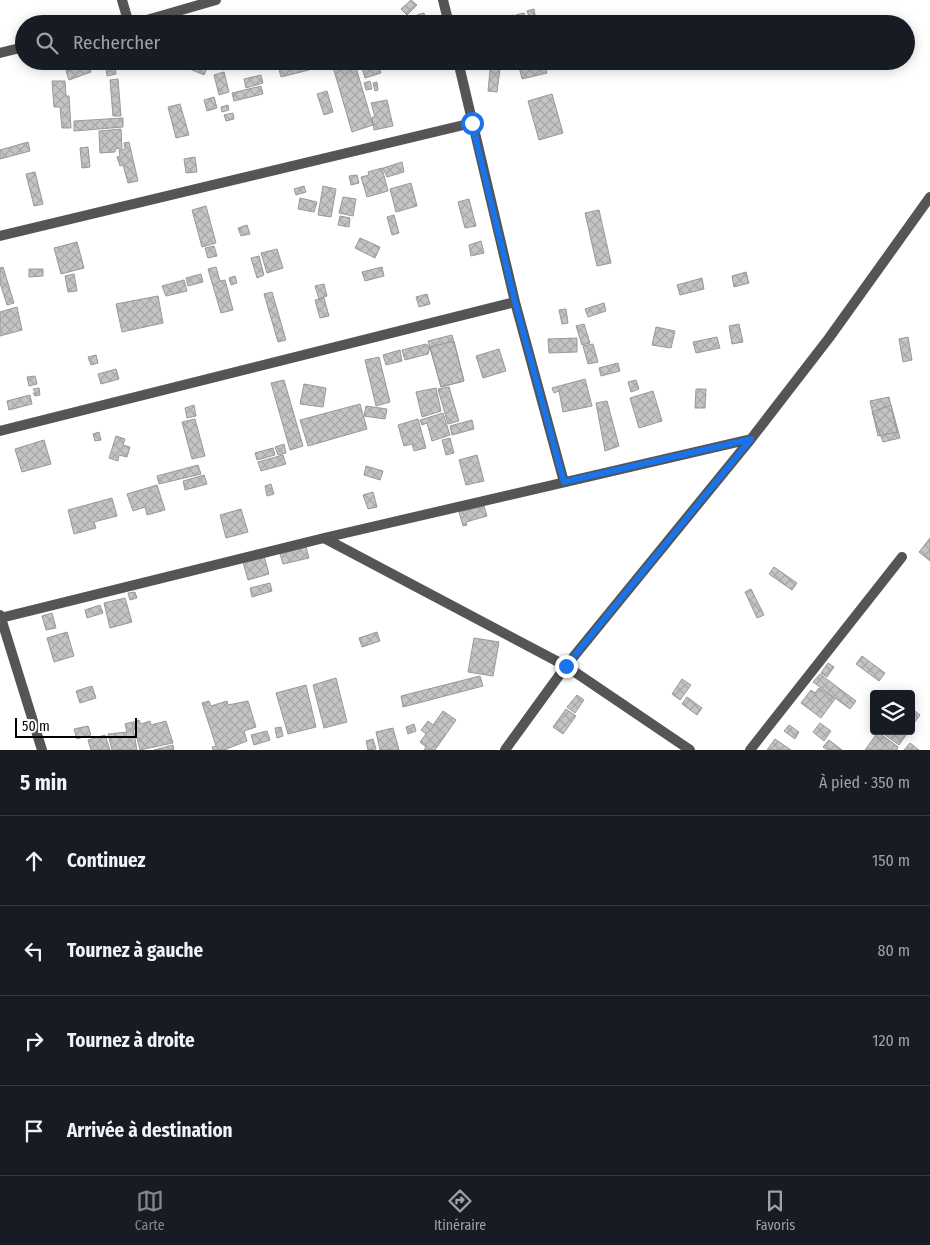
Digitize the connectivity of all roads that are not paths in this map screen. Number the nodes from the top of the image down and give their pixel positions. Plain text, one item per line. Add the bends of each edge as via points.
1 (122, 0) edge
2 (216, 0) edge
3 (443, 0) edge
4 (126, 15) edge
5 (164, 15) edge
6 (447, 15) edge
7 (15, 50) edge
8 (0, 53) edge
9 (460, 70) edge
10 (472, 123) junction
11 (930, 197) edge
12 (0, 236) edge
13 (515, 302) junction
14 (0, 431) edge
15 (751, 439) junction
16 (564, 482) junction
17 (324, 538) junction
18 (902, 557) dead end
19 (0, 616) edge
20 (566, 666) junction
21 (42, 750) edge
22 (505, 750) edge
23 (690, 750) edge
24 (750, 750) edge

1 - 4 street
2 - 5 street
3 - 6 street
7 - 8 street
9 - 10 street
10 - 12 street
10 - 13 street
11 - 15 street via 829,338
13 - 14 street
13 - 16 street
15 - 16 street
15 - 20 street
16 - 17 street
17 - 19 street
17 - 20 street
18 - 24 street
19 - 21 street
20 - 22 street
20 - 23 street

